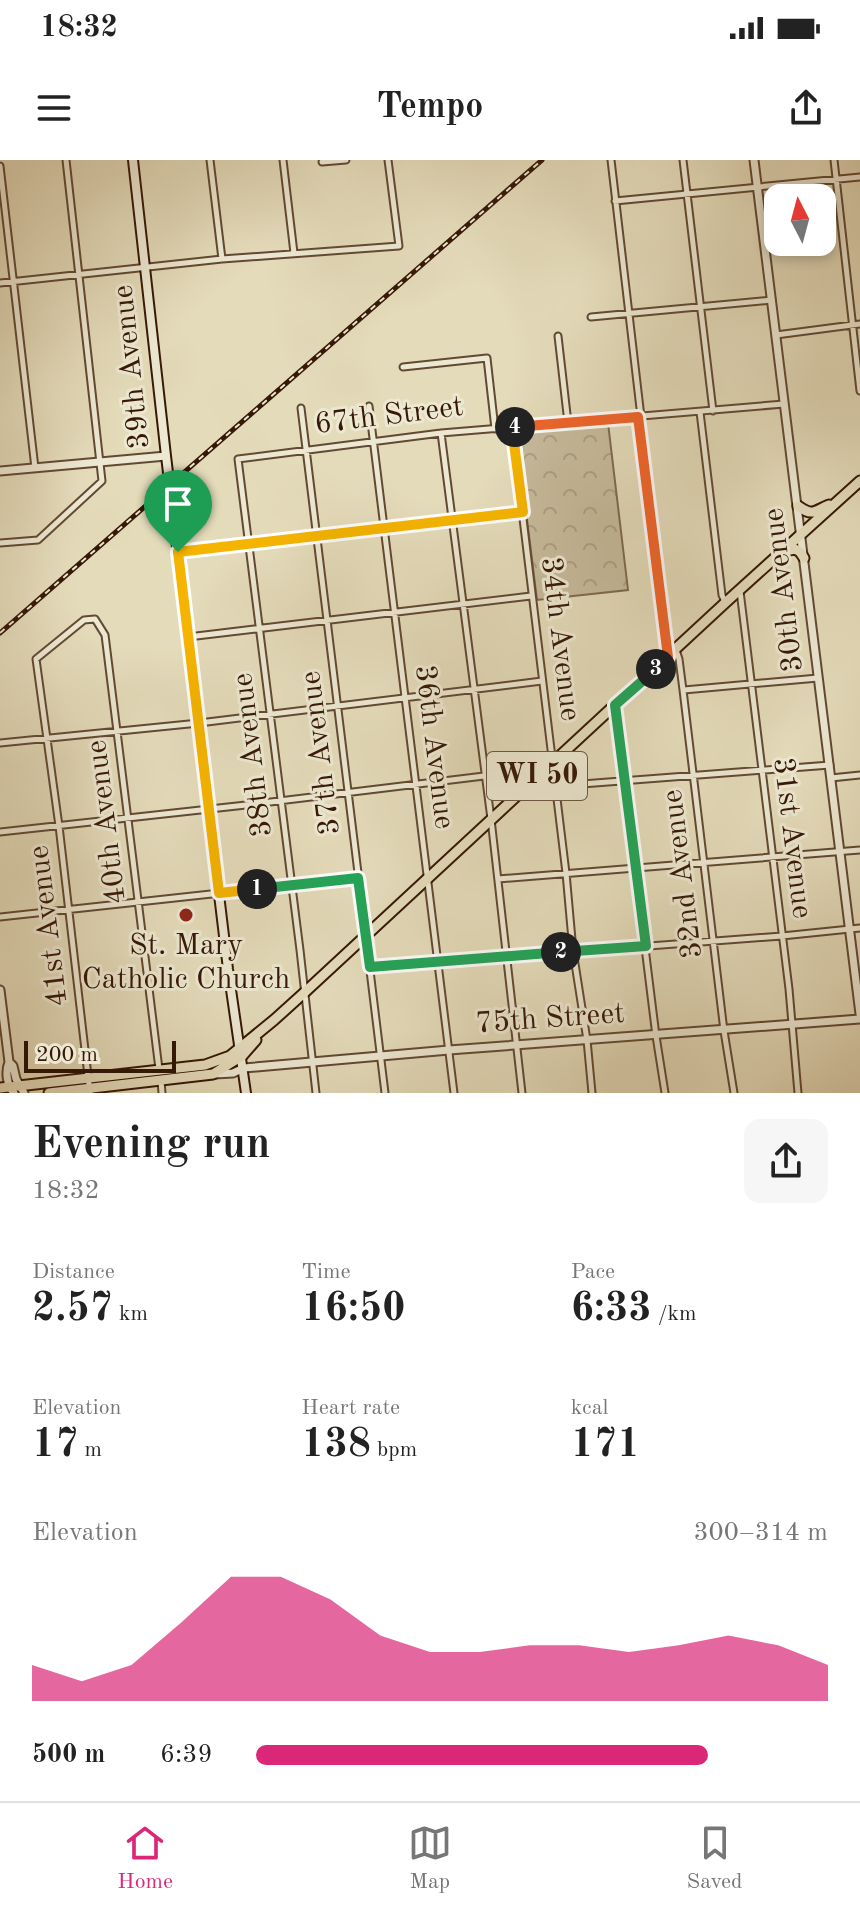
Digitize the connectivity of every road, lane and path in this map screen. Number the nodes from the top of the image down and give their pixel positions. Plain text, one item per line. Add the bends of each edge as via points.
1 (66, 160) edge
2 (133, 160) edge
3 (210, 160) edge
4 (283, 160) edge
5 (346, 160) edge
6 (388, 160) edge
7 (611, 160) edge
8 (683, 160) edge
9 (754, 160) edge
10 (834, 160) edge
11 (322, 162) dead end
12 (0, 166) edge
13 (860, 177) edge
14 (837, 180) junction
15 (758, 187) junction
16 (686, 194) junction
17 (615, 201) junction
18 (294, 253) junction
19 (222, 259) junction
20 (145, 267) junction
21 (78, 274) junction
22 (15, 281) junction
23 (0, 283) edge
24 (772, 300) junction
25 (701, 307) junction
26 (628, 313) junction
27 (591, 317) dead end
28 (856, 325) edge
29 (776, 335) junction
30 (558, 336) dead end
31 (403, 367) dead end
32 (860, 391) edge
33 (785, 404) junction
34 (369, 406) dead end
35 (301, 408) dead end
36 (713, 411) junction
37 (700, 412) junction
38 (639, 417) junction
39 (568, 423) junction
40 (512, 428) junction
41 (495, 429) junction
42 (441, 433) junction
43 (374, 441) junction
44 (306, 450) junction
45 (166, 456) junction
46 (238, 459) joint
47 (100, 463) junction
48 (35, 468) junction
49 (0, 471) edge
50 (860, 481) edge
51 (836, 503) junction
52 (798, 506) junction
53 (523, 512) junction
54 (453, 520) junction
55 (384, 528) junction
56 (801, 534) junction
57 (317, 536) junction
58 (0, 543) edge
59 (249, 544) junction
60 (178, 552) junction
61 (782, 552) junction
62 (804, 558) junction
63 (739, 590) junction
64 (531, 596) junction
65 (725, 603) junction
66 (463, 604) junction
67 (395, 612) junction
68 (327, 621) junction
69 (260, 629) junction
70 (188, 637) junction
71 (672, 654) junction
72 (36, 659) joint
73 (818, 678) junction
74 (542, 681) junction
75 (751, 684) junction
76 (473, 690) junction
77 (683, 690) junction
78 (406, 698) junction
79 (615, 705) junction
80 (339, 707) junction
81 (270, 715) junction
82 (199, 723) junction
83 (118, 731) junction
84 (46, 739) junction
85 (0, 743) edge
86 (553, 761) junction
87 (830, 765) junction
88 (761, 770) junction
89 (860, 775) edge
90 (484, 776) junction
91 (693, 776) junction
92 (831, 778) junction
93 (624, 781) junction
94 (416, 784) junction
95 (556, 786) junction
96 (349, 792) junction
97 (281, 800) junction
98 (209, 809) junction
99 (129, 818) junction
100 (491, 819) junction
101 (59, 826) junction
102 (0, 832) edge
103 (860, 850) edge
104 (840, 852) junction
105 (773, 857) junction
106 (704, 862) junction
107 (636, 867) junction
108 (566, 873) junction
109 (358, 878) junction
110 (428, 879) junction
111 (498, 879) junction
112 (291, 886) junction
113 (219, 893) junction
114 (139, 902) junction
115 (68, 910) junction
116 (0, 917) edge
117 (860, 928) edge
118 (849, 929) junction
119 (366, 935) junction
120 (782, 936) junction
121 (713, 940) junction
122 (646, 946) junction
123 (573, 951) junction
124 (507, 956) junction
125 (438, 961) junction
126 (370, 967) junction
127 (0, 990) edge
128 (305, 992) junction
129 (860, 1017) edge
130 (793, 1025) junction
131 (724, 1031) junction
132 (656, 1036) junction
133 (587, 1040) junction
134 (518, 1045) junction
135 (449, 1050) junction
136 (241, 1052) junction
137 (380, 1056) junction
138 (216, 1062) junction
139 (312, 1062) junction
140 (231, 1063) junction
141 (244, 1068) junction
142 (159, 1069) junction
143 (213, 1074) junction
144 (161, 1080) junction
145 (90, 1086) edge
146 (13, 1089) edge
147 (49, 1093) edge
148 (162, 1093) edge
149 (246, 1093) edge
150 (316, 1093) edge
151 (385, 1093) edge
152 (454, 1093) edge
153 (522, 1093) edge
154 (592, 1093) edge
155 (665, 1093) edge
156 (734, 1093) edge
157 (798, 1093) edge

1 - 21 street
2 - 20 main road, 39th Avenue
3 - 19 street
4 - 18 street
5 - 11 street
6 - 18 street via 399,246
7 - 17 street, 32nd Avenue
8 - 16 street
9 - 15 street, 30th Avenue
10 - 14 street
12 - 22 street
13 - 14 street
14 - 15 street
14 - 28 street
15 - 16 street
15 - 24 street, 30th Avenue
16 - 17 street
16 - 25 street
17 - 26 street, 32nd Avenue
18 - 19 street
19 - 20 street
20 - 21 street
20 - 45 main road, 39th Avenue
21 - 22 street
21 - 47 street
22 - 23 street
22 - 48 street
24 - 25 street
24 - 29 street, 30th Avenue
25 - 26 street
25 - 36 street
26 - 27 street
26 - 38 street, 32nd Avenue
28 - 29 street
28 - 32 street
29 - 33 street, 30th Avenue
30 - 39 street
31 - 41 street via 487,358
33 - 36 street, 67th Street
33 - 52 street, 30th Avenue
34 - 43 street, 36th Avenue
35 - 44 street, 37th Avenue
36 - 37 street, 67th Street
37 - 38 street, 67th Street
37 - 65 street
38 - 39 street, 67th Street
38 - 71 street, 32nd Avenue
39 - 40 street, 67th Street
40 - 41 street, 67th Street
40 - 53 street, 34th Avenue
41 - 42 street, 67th Street
42 - 43 street, 67th Street
42 - 54 street
43 - 44 street, 67th Street
43 - 55 street, 36th Avenue
44 - 46 street, 67th Street
44 - 57 street, 37th Avenue
45 - 47 street
45 - 60 main road, 39th Avenue
46 - 59 street, 38th Avenue
47 - 48 street
47 - 58 street via 102,481 38,540
48 - 49 street
50 - 51 main road, WI 50
51 - 52 main road via 812,513
51 - 56 main road, WI 50
52 - 56 street, 30th Avenue
53 - 54 street
53 - 64 street, 34th Avenue
54 - 55 street
54 - 66 street
55 - 57 street
55 - 67 street, 36th Avenue
56 - 61 main road, WI 50
56 - 62 street, 30th Avenue
57 - 59 street
57 - 68 street, 37th Avenue
59 - 60 street
59 - 69 street, 38th Avenue
60 - 70 main road, 39th Avenue
61 - 62 main road via 795,549
61 - 63 main road, WI 50
62 - 73 street, 30th Avenue
63 - 65 main road, WI 50
63 - 75 street, 31st Avenue
64 - 66 street
64 - 74 street, 34th Avenue
65 - 71 main road, WI 50
66 - 67 street
66 - 76 street
67 - 68 street
67 - 78 street, 36th Avenue
68 - 69 street
68 - 80 street, 37th Avenue
69 - 70 street
69 - 81 street, 38th Avenue
70 - 82 main road, 39th Avenue
71 - 77 street, 32nd Avenue via 679,659
71 - 79 main road, WI 50
72 - 83 street, 40th Avenue via 84,620 95,619 105,635
72 - 84 street, 41st Avenue
73 - 75 street
73 - 87 street, 30th Avenue
74 - 76 street
74 - 86 street, 34th Avenue
75 - 77 street
75 - 88 street, 31st Avenue
76 - 78 street
76 - 90 street
77 - 91 street, 32nd Avenue
78 - 80 street
78 - 94 street, 36th Avenue
79 - 86 main road, WI 50
79 - 93 street
80 - 81 street
80 - 96 street, 37th Avenue
81 - 82 street
81 - 97 street, 38th Avenue
82 - 83 street
82 - 98 main road, 39th Avenue
83 - 84 street
83 - 99 street, 40th Avenue
84 - 85 street
84 - 101 street, 41st Avenue
86 - 95 street, 34th Avenue
86 - 100 main road, WI 50
87 - 88 street
87 - 92 street, 30th Avenue
88 - 91 street
88 - 105 street, 31st Avenue
89 - 92 street
90 - 94 street
90 - 100 street
91 - 93 street
91 - 106 street, 32nd Avenue
92 - 104 street, 30th Avenue
93 - 95 street
93 - 107 street
94 - 96 street
94 - 110 street, 36th Avenue
95 - 108 street, 34th Avenue
96 - 97 street
96 - 109 street, 37th Avenue
97 - 98 street
97 - 112 street, 38th Avenue
98 - 99 street
98 - 113 main road, 39th Avenue
99 - 101 street
99 - 114 street, 40th Avenue
100 - 110 main road, WI 50
100 - 111 street
101 - 102 street
101 - 115 street, 41st Avenue
103 - 104 street
104 - 105 street
104 - 118 street, 30th Avenue
105 - 106 street
105 - 120 street, 31st Avenue
106 - 107 street
106 - 121 street, 32nd Avenue
107 - 108 street
107 - 122 street
108 - 111 street
108 - 123 street, 34th Avenue
109 - 112 street
109 - 119 street, 37th Avenue
110 - 119 main road, WI 50
110 - 125 street, 36th Avenue
111 - 124 street
112 - 113 street
112 - 128 street, 38th Avenue
113 - 114 street
113 - 136 main road, 39th Avenue
114 - 115 street
114 - 142 street, 40th Avenue
115 - 116 street
115 - 145 street, 41st Avenue
117 - 118 street
118 - 120 street
118 - 129 street, 30th Avenue
119 - 126 street, 37th Avenue
119 - 128 main road, WI 50
120 - 121 street
120 - 130 street, 31st Avenue
121 - 122 street
121 - 131 street, 32nd Avenue
122 - 123 street
122 - 132 street
123 - 124 street
123 - 133 street, 34th Avenue
124 - 125 street
124 - 134 street
125 - 126 street
125 - 135 street, 36th Avenue
126 - 137 street, 37th Avenue
127 - 146 street
128 - 136 main road, WI 50
128 - 139 street, 38th Avenue
129 - 130 street, 75th Street
130 - 131 street, 75th Street
130 - 157 street, 31st Avenue
131 - 132 street, 75th Street
131 - 156 street, 32nd Avenue
132 - 133 street, 75th Street
132 - 155 street
133 - 134 street, 75th Street
133 - 154 street, 34th Avenue
134 - 135 street, 75th Street
134 - 153 street
135 - 137 street, 75th Street
135 - 152 street, 36th Avenue
136 - 138 main road, WI 50
136 - 140 main road, WI 50
136 - 141 main road, 39th Avenue
137 - 139 street, 75th Street
137 - 151 street, 37th Avenue
138 - 140 street, 75th Street
138 - 142 main road, WI 50
139 - 141 street, 75th Street
139 - 150 street, 38th Avenue
140 - 141 street, 75th Street
140 - 143 main road, WI 50
141 - 143 street, 75th Street
141 - 149 main road, 39th Avenue
142 - 145 main road, WI 50
143 - 144 main road, WI 50
144 - 145 main road, WI 50
144 - 148 street
145 - 146 main road, WI 50
145 - 147 main road, WI 50

